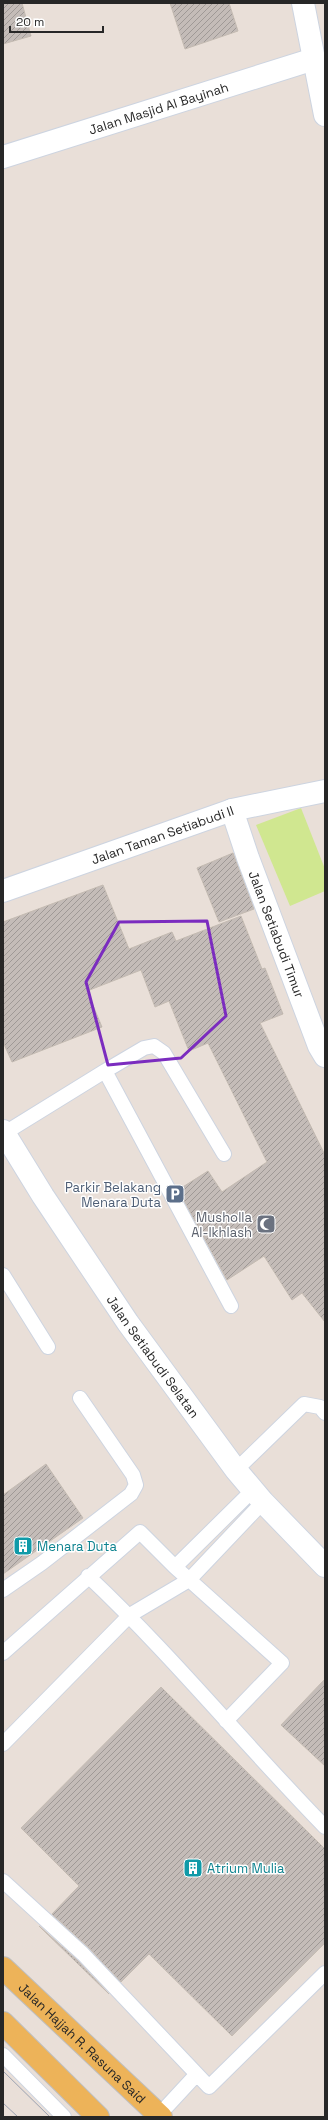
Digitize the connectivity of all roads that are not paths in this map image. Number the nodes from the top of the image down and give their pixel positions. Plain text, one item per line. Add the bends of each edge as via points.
1 (303, 3) edge
2 (314, 59) junction
3 (325, 115) edge
4 (3, 157) edge
5 (325, 791) edge
6 (232, 810) junction
7 (3, 891) edge
8 (323, 1049) edge
9 (105, 1071) junction
10 (3, 1133) edge
11 (224, 1154) dead end
12 (3, 1275) edge
13 (7, 1292) edge
14 (231, 1306) dead end
15 (48, 1347) dead end
16 (80, 1398) dead end
17 (325, 1412) edge
18 (236, 1470) junction
19 (258, 1496) junction
20 (325, 1566) edge
21 (175, 1567) junction
22 (88, 1576) junction
23 (189, 1580) junction
24 (3, 1590) edge
25 (130, 1615) junction
26 (3, 1653) edge
27 (226, 1721) junction
28 (3, 1744) edge
29 (325, 1828) edge
30 (3, 1881) edge
31 (3, 1968) edge
32 (325, 1973) edge
33 (3, 2023) edge
34 (3, 2055) edge
35 (196, 2075) junction
36 (160, 2116) edge
37 (64, 2117) edge
38 (98, 2117) edge

1 - 2 street
2 - 3 street
2 - 4 street, Jalan Masjid Al Bayinah
5 - 6 street, Jalan Taman Setiabudi II
6 - 7 street, Jalan Taman Setiabudi II
6 - 8 street, Jalan Setiabudi Timur via 248,858
9 - 10 lane
9 - 11 lane via 144,1048 154,1046 164,1053
9 - 14 lane
10 - 18 street, Jalan Setiabudi Selatan via 128,1323
12 - 13 lane
13 - 15 lane
16 - 24 lane via 133,1475 136,1485 131,1494
17 - 18 lane via 320,1407 304,1404
18 - 19 street, Jalan Setiabudi Selatan
19 - 20 street, Jalan Setiabudi Selatan
19 - 21 lane
19 - 23 lane
21 - 22 lane via 140,1532
21 - 23 lane
22 - 25 lane
22 - 26 lane
23 - 25 lane
23 - 27 lane via 282,1663
25 - 27 lane
25 - 28 lane
27 - 29 lane
30 - 35 lane via 83,1954
31 - 36 main road, Jalan Hajjah R. Rasuna Said
32 - 35 lane via 209,2087
33 - 38 main road
34 - 37 lane
35 - 36 lane

